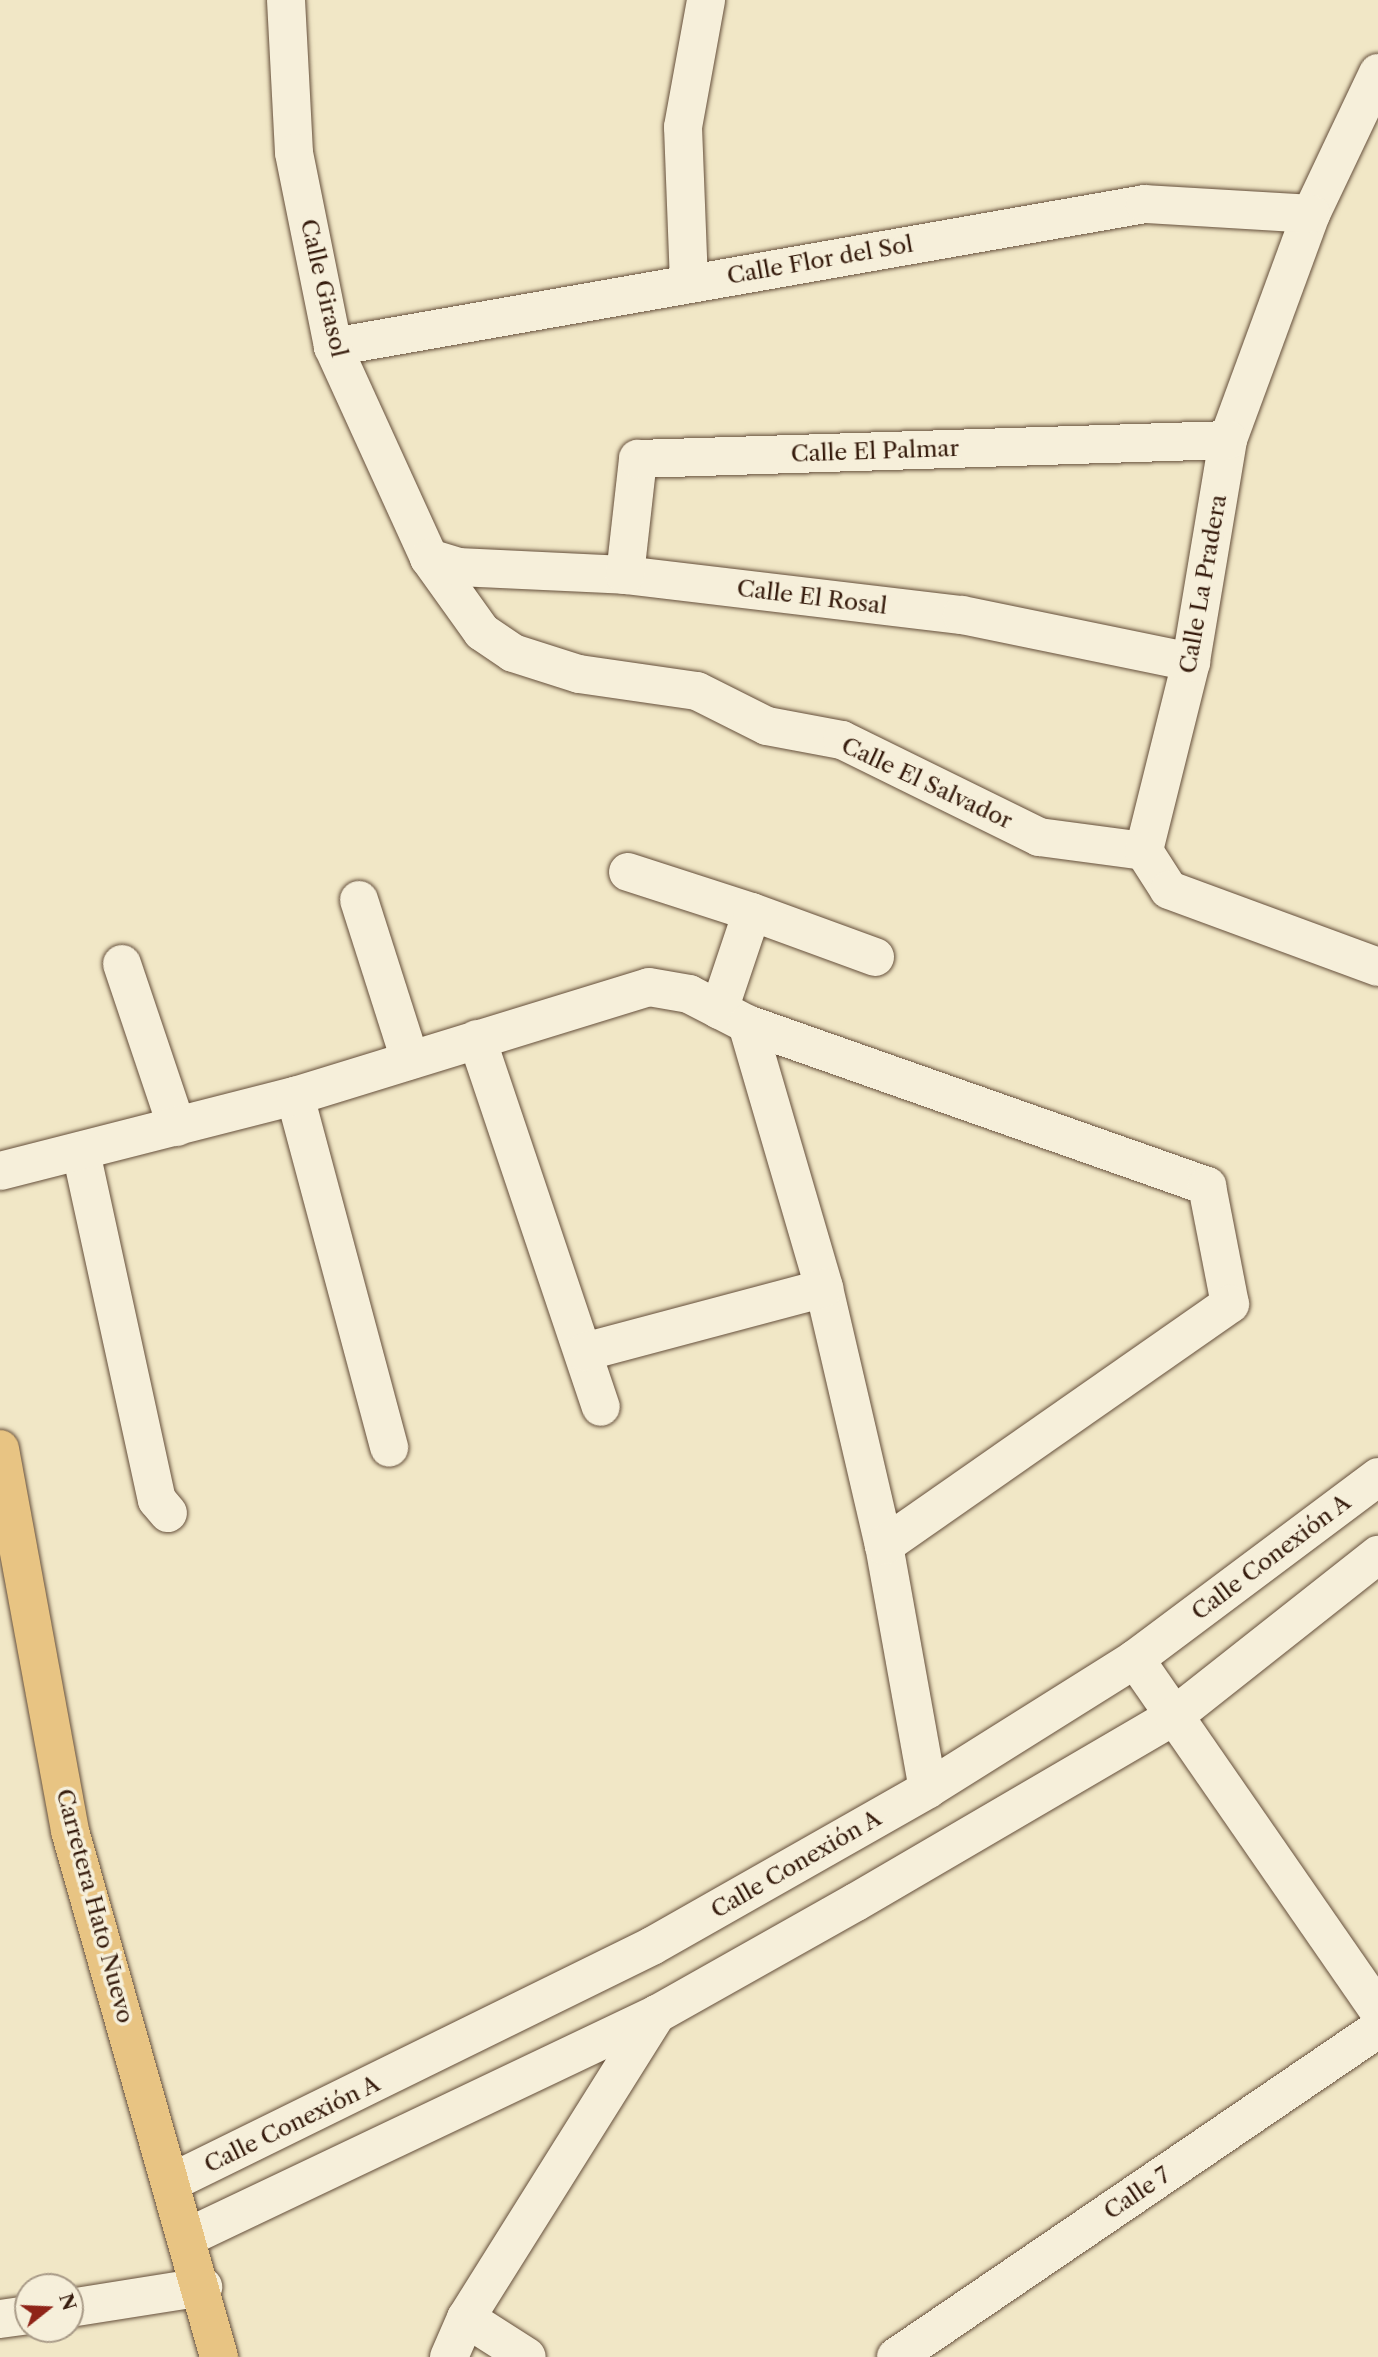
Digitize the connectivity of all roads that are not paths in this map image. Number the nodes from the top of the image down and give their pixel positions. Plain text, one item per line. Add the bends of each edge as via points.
1 (286, 0) edge
2 (706, 0) edge
3 (1378, 73) edge
4 (1311, 214) junction
5 (689, 283) junction
6 (333, 347) junction
7 (1228, 440) junction
8 (429, 558) junction
9 (625, 575) junction
10 (1191, 662) junction
11 (1144, 850) junction
12 (628, 872) dead end
13 (359, 900) dead end
14 (752, 912) junction
15 (876, 957) dead end
16 (122, 964) dead end
17 (1378, 967) edge
18 (733, 1017) junction
19 (477, 1040) junction
20 (410, 1060) junction
21 (295, 1096) junction
22 (177, 1127) junction
23 (81, 1152) junction
24 (0, 1171) edge
25 (824, 1288) junction
26 (584, 1353) junction
27 (601, 1407) dead end
28 (389, 1448) dead end
29 (0, 1449) edge
30 (1378, 1477) edge
31 (168, 1513) dead end
32 (884, 1545) junction
33 (1378, 1555) edge
34 (1135, 1659) junction
35 (1174, 1716) junction
36 (928, 1789) junction
37 (1378, 2010) edge
38 (657, 2014) junction
39 (1378, 2029) edge
40 (172, 2182) junction
41 (188, 2237) junction
42 (203, 2287) junction
43 (84, 2306) edge
44 (466, 2318) junction
45 (219, 2357) edge
46 (449, 2357) edge
47 (527, 2357) edge
48 (896, 2357) edge

1 - 6 street, Calle Girasol via 294,153
2 - 5 street via 683,127
3 - 4 street, Calle La Pradera
4 - 5 street, Calle Flor del Sol via 1145,204
4 - 7 street, Calle La Pradera
5 - 6 street, Calle Flor del Sol
6 - 8 street, Calle Girasol
7 - 9 street, Calle El Palmar via 638,459
7 - 10 street, Calle La Pradera
8 - 9 street, Calle El Rosal via 458,567
8 - 11 street, Calle El Salvador via 459,606 513,653 579,674 696,691 767,726 842,740 1039,837
9 - 10 street, Calle El Rosal via 962,615
10 - 11 street, Calle La Pradera
11 - 17 street via 1169,890
12 - 14 street
13 - 20 street
14 - 15 street
14 - 18 street
16 - 22 street
18 - 19 street via 689,995 649,988
18 - 25 street
18 - 32 street via 1195,1177 1212,1194 1230,1304
19 - 20 street
19 - 26 street
20 - 21 street
21 - 22 street
21 - 28 street
22 - 23 street
23 - 24 street
23 - 31 street via 157,1500
25 - 26 street
25 - 32 street
26 - 27 street
29 - 40 main road, Carretera Hato Nuevo via 70,1831
30 - 34 street, Calle Conexión A
32 - 36 street
33 - 35 street
34 - 35 street
34 - 36 street, Calle Conexión A
35 - 37 street
35 - 38 street
36 - 40 street, Calle Conexión A via 652,1946
38 - 41 street
38 - 44 street
39 - 48 street, Calle 7
40 - 41 main road, Carretera Hato Nuevo
41 - 42 main road, Carretera Hato Nuevo
42 - 43 street
42 - 45 main road, Carretera Hato Nuevo
44 - 46 street
44 - 47 street

